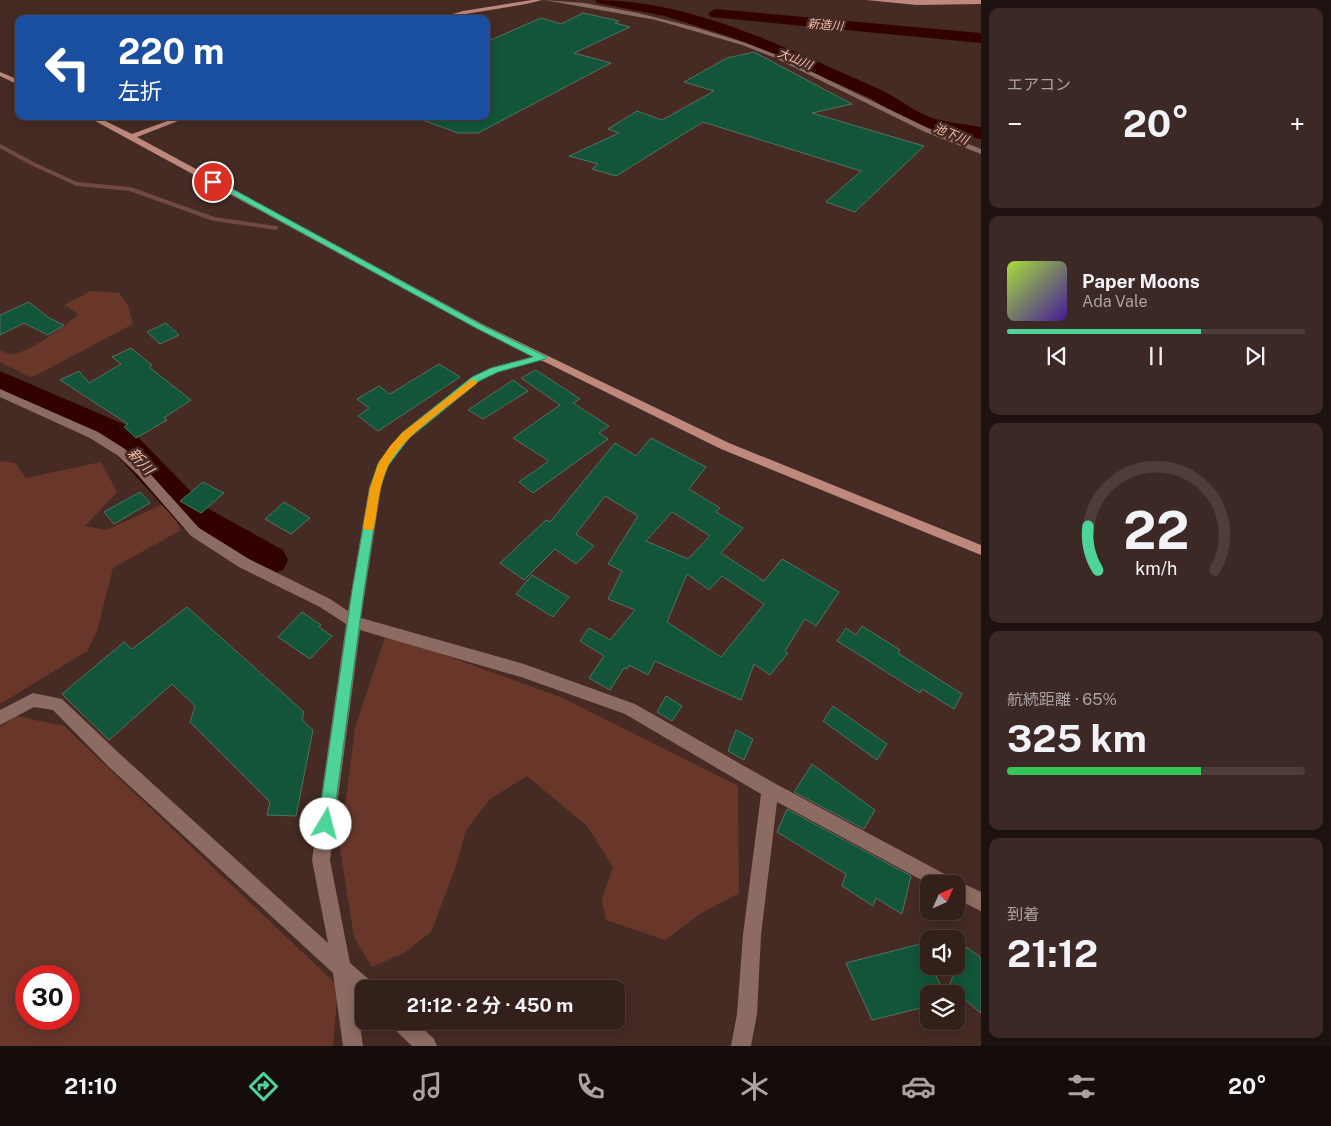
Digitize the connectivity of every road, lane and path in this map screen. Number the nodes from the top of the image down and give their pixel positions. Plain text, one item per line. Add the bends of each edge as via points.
1 (539, 0) edge
2 (547, 0) edge
3 (869, 0) edge
4 (981, 2) edge
5 (449, 15) edge
6 (0, 74) edge
7 (15, 81) edge
8 (97, 120) edge
9 (177, 120) edge
10 (131, 137) junction
11 (981, 152) edge
12 (542, 357) junction
13 (0, 393) edge
14 (981, 550) edge
15 (354, 622) junction
16 (0, 718) edge
17 (770, 790) junction
18 (929, 875) edge
19 (965, 894) edge
20 (981, 902) edge
21 (342, 968) junction
22 (355, 980) edge
23 (410, 1030) edge
24 (353, 1046) edge
25 (427, 1046) edge
26 (740, 1046) edge

1 - 5 street
2 - 11 street via 632,13 721,36 773,55 884,112
3 - 4 street
6 - 7 street
8 - 10 street
9 - 10 street
10 - 12 street
12 - 14 street via 725,446
12 - 15 street via 494,370 476,379 394,449 375,488
13 - 15 street via 94,435 121,452 195,532 244,564 325,603
15 - 17 street via 524,671 630,709
15 - 21 street via 321,860
16 - 21 street via 33,700 57,704
17 - 18 street
17 - 26 street via 752,935 747,1014
19 - 20 street
21 - 22 street
21 - 24 street
23 - 25 street

